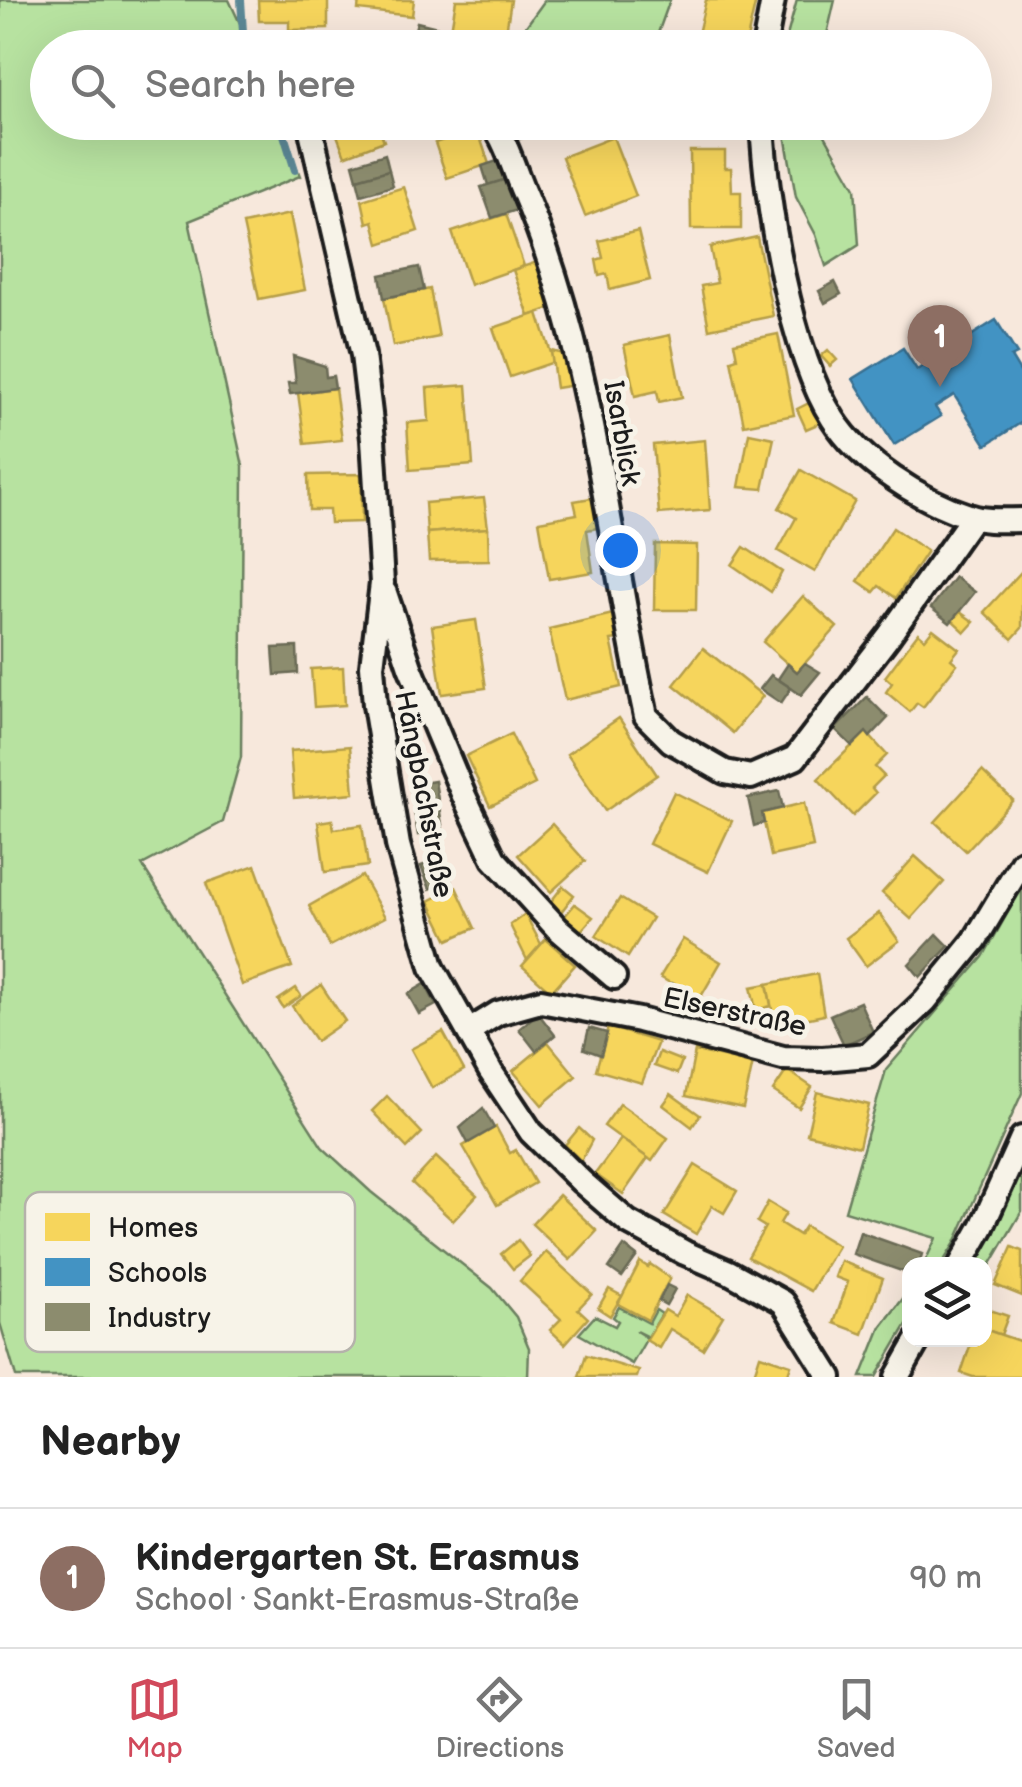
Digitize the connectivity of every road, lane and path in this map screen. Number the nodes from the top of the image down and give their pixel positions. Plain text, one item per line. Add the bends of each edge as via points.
1 (774, 0) edge
2 (768, 30) edge
3 (313, 140) edge
4 (499, 140) edge
5 (764, 140) edge
6 (972, 518) junction
7 (1022, 520) edge
8 (382, 583) junction
9 (1022, 862) edge
10 (614, 977) dead end
11 (469, 1031) junction
12 (1022, 1138) edge
13 (965, 1257) edge
14 (914, 1347) edge
15 (830, 1377) edge
16 (897, 1377) edge

1 - 2 street
3 - 8 street, Hängbachstraße via 362,355
4 - 6 street, Isarblick via 563,296 646,716 671,741 725,772 752,777 796,758
5 - 6 street via 773,223 795,319 833,420 892,476
6 - 7 street
8 - 10 street, Hängbachstraße via 417,685 494,859 557,928
8 - 11 street, Hängbachstraße via 374,705 398,845 432,967
9 - 11 street, Elserstraße via 975,940 926,1001 868,1055 783,1058 541,1002 498,1013
11 - 15 street, Hängbachstraße via 532,1132 582,1182 642,1230 783,1302
12 - 13 street
14 - 16 street

